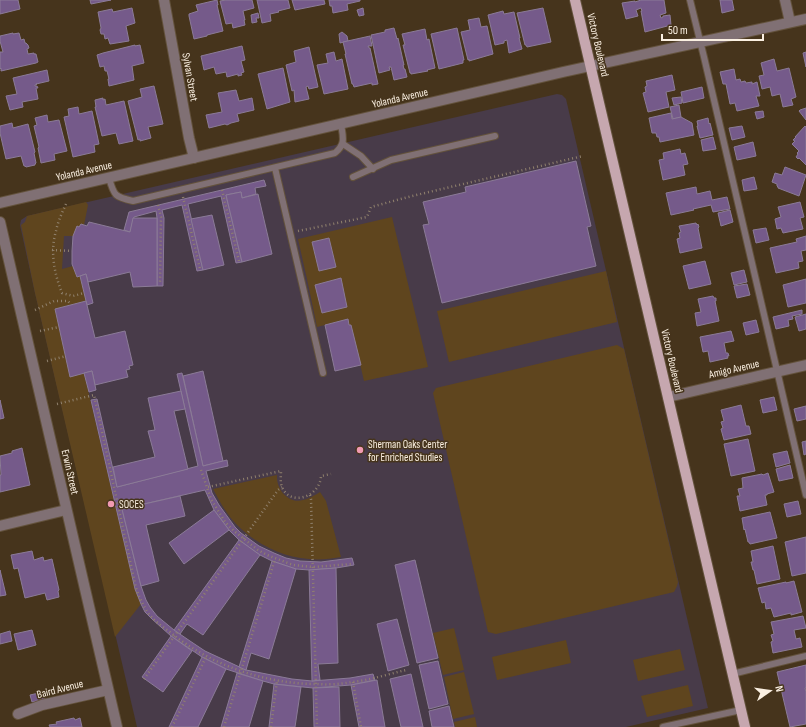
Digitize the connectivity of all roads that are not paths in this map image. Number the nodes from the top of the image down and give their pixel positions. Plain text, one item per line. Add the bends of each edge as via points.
1 (164, 0) edge
2 (575, 0) edge
3 (690, 0) edge
4 (784, 0) edge
5 (806, 18) edge
6 (790, 22) junction
7 (700, 42) junction
8 (590, 66) junction
9 (340, 124) junction
10 (495, 136) dead end
11 (343, 144) junction
12 (194, 158) junction
13 (275, 168) junction
14 (373, 169) junction
15 (353, 177) dead end
16 (109, 178) junction
17 (0, 203) edge
18 (0, 222) edge
19 (806, 365) edge
20 (777, 371) junction
21 (323, 373) dead end
22 (668, 397) junction
23 (806, 495) edge
24 (66, 510) junction
25 (0, 526) edge
26 (806, 656) edge
27 (732, 674) junction
28 (108, 690) junction
29 (741, 710) junction
30 (18, 714) dead end
31 (117, 727) edge
32 (663, 727) edge
33 (745, 727) edge

1 - 12 street, Sylvan Street
2 - 8 main road, Victory Boulevard
3 - 7 lane
4 - 6 street
5 - 6 street, Yolanda Avenue
6 - 7 street, Yolanda Avenue
7 - 8 street, Yolanda Avenue
7 - 20 lane
8 - 9 street, Yolanda Avenue
8 - 22 main road, Victory Boulevard
9 - 11 lane
9 - 12 street, Yolanda Avenue
10 - 14 lane via 391,160
11 - 13 lane via 335,153
11 - 14 lane via 361,156
12 - 16 street, Yolanda Avenue
13 - 16 lane via 133,202 121,199 113,192
13 - 21 lane
14 - 15 lane
16 - 17 street, Yolanda Avenue
18 - 24 street, Erwin Street
19 - 20 street, Amigo Avenue
20 - 22 street, Amigo Avenue
20 - 23 lane
22 - 27 main road, Victory Boulevard
24 - 25 street
24 - 28 street, Erwin Street
26 - 27 lane
27 - 29 main road, Victory Boulevard
28 - 30 street, Baird Avenue via 42,705
28 - 31 street, Erwin Street
29 - 32 lane
29 - 33 main road, Victory Boulevard

